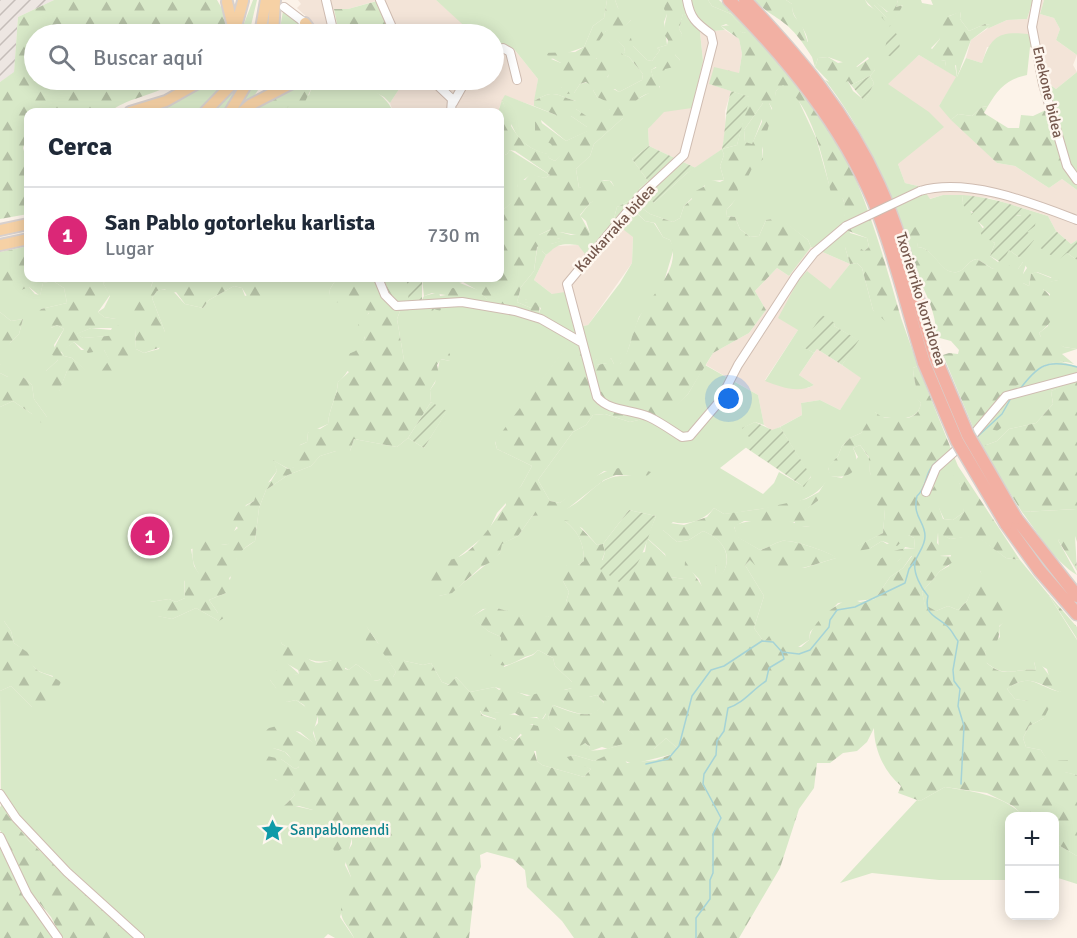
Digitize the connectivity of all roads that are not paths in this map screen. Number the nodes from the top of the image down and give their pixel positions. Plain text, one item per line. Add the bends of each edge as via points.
1 (266, 0) edge
2 (326, 0) edge
3 (380, 0) edge
4 (687, 0) edge
5 (729, 0) edge
6 (745, 0) edge
7 (1037, 0) edge
8 (226, 1) edge
9 (243, 1) edge
10 (278, 6) edge
11 (305, 23) edge
12 (232, 24) edge
13 (237, 24) edge
14 (262, 24) edge
15 (271, 24) edge
16 (275, 24) edge
17 (332, 24) edge
18 (391, 24) edge
19 (504, 49) edge
20 (517, 80) dead end
21 (185, 90) edge
22 (226, 90) edge
23 (243, 90) edge
24 (279, 90) edge
25 (444, 90) edge
26 (460, 90) edge
27 (453, 103) junction
28 (143, 108) edge
29 (209, 108) edge
30 (232, 108) edge
31 (247, 108) edge
32 (452, 108) edge
33 (1077, 180) edge
34 (1077, 220) edge
35 (24, 225) edge
36 (0, 230) edge
37 (24, 240) edge
38 (0, 245) edge
39 (380, 282) edge
40 (581, 342) junction
41 (930, 361) junction
42 (1077, 377) edge
43 (926, 492) dead end
44 (1011, 521) junction
45 (1077, 596) edge
46 (1077, 614) edge
47 (0, 794) edge
48 (0, 837) edge
49 (58, 938) edge
50 (140, 938) edge

1 - 14 main road
2 - 17 street
3 - 18 street
4 - 40 street, Kaukarraka bidea via 695,24 711,34 713,43 684,154 642,194 570,278 567,284
5 - 41 highway, Txorierriko korridorea via 811,93 858,167 884,228
6 - 41 highway, Txorierriko korridorea via 820,86 868,161 897,232
7 - 33 street, Enekone bidea via 1032,27 1043,84 1064,159
8 - 9 street
8 - 12 main road
9 - 13 main road
10 - 11 street
10 - 15 main road
10 - 16 main road
19 - 20 street via 510,52
21 - 28 main road
22 - 29 main road
23 - 30 main road
24 - 31 main road
25 - 27 street
26 - 27 street
27 - 32 street
34 - 40 street, Kaukarraka bidea, bridge via 1001,194 947,188 920,191 846,226 814,253 796,276 738,365 719,402 685,438 651,418 603,404 597,397
35 - 36 main road
37 - 38 main road
39 - 40 street via 396,306 462,302 515,311 541,319
41 - 44 highway, Txorierriko korridorea, bridge
42 - 43 street via 1006,396 973,435 936,468
44 - 45 highway, Txorierriko korridorea
44 - 46 highway, Txorierriko korridorea via 1039,570
47 - 50 street via 16,818 67,872
48 - 49 street via 27,894

